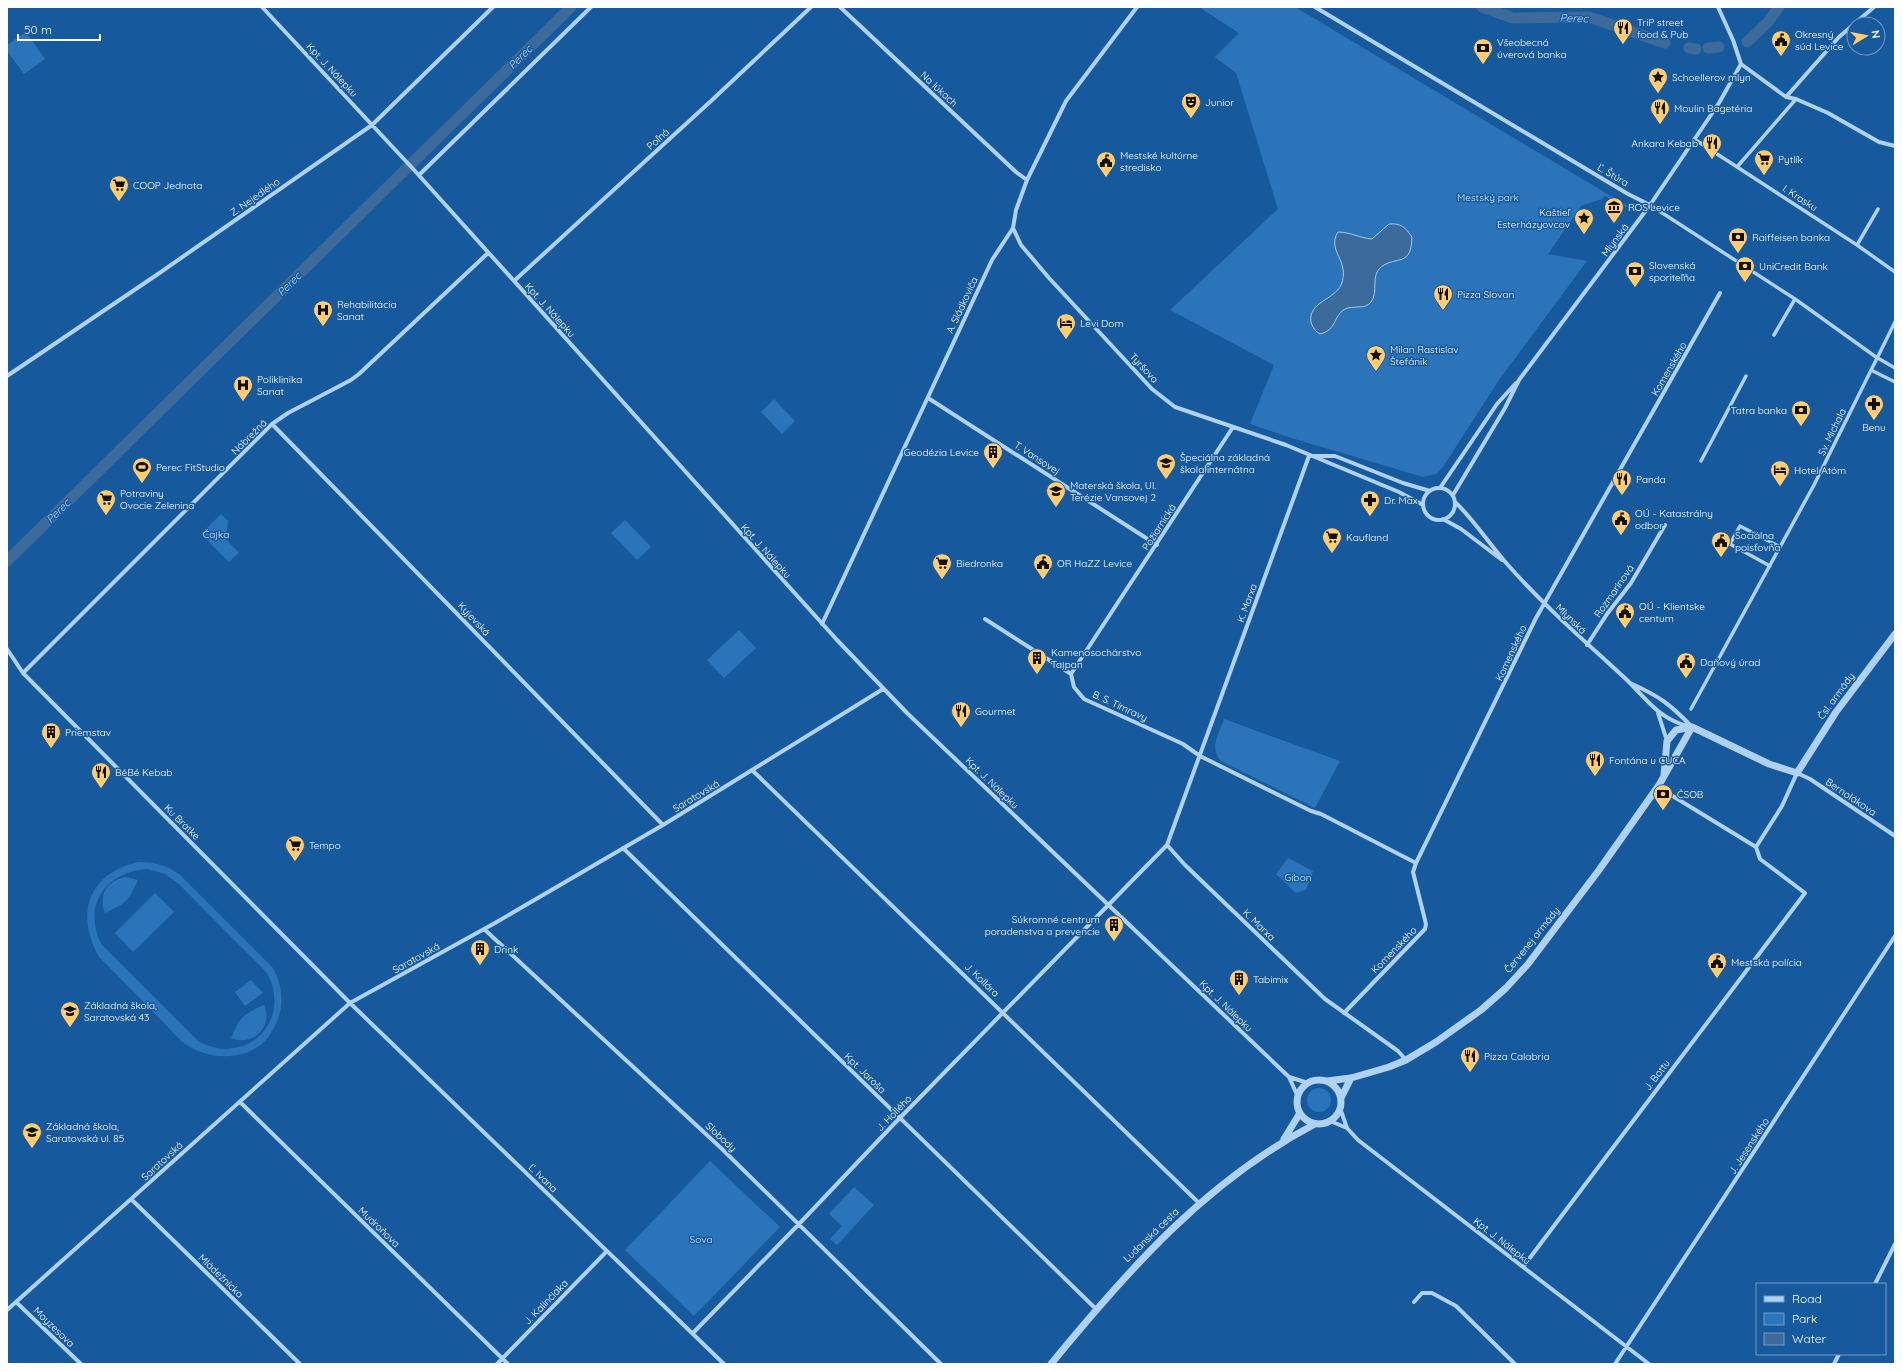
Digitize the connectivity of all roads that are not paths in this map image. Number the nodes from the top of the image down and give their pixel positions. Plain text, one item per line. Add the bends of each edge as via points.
1 (262, 7) edge
2 (493, 7) edge
3 (591, 7) edge
4 (811, 7) edge
5 (840, 7) edge
6 (1137, 7) edge
7 (1315, 7) edge
8 (1718, 7) edge
9 (1874, 7) edge
10 (1741, 64) junction
11 (1786, 97) junction
12 (1796, 99) junction
13 (372, 125) junction
14 (1694, 139) junction
15 (1895, 146) edge
16 (1738, 167) junction
17 (419, 175) junction
18 (1028, 180) junction
19 (1650, 206) junction
20 (1878, 209) dead end
21 (1013, 228) junction
22 (1857, 245) junction
23 (488, 254) junction
24 (1895, 272) edge
25 (514, 281) junction
26 (1720, 293) dead end
27 (1795, 299) junction
28 (1895, 322) edge
29 (1774, 335) dead end
30 (1876, 357) junction
31 (1895, 368) edge
32 (1870, 370) junction
33 (7, 376) edge
34 (1746, 376) dead end
35 (1519, 380) junction
36 (1895, 382) edge
37 (928, 398) junction
38 (272, 424) junction
39 (1233, 427) junction
40 (1309, 456) junction
41 (1701, 461) dead end
42 (1440, 488) junction
43 (1430, 490) junction
44 (1453, 495) junction
45 (1455, 502) junction
46 (1423, 505) junction
47 (1444, 519) junction
48 (1665, 525) dead end
49 (1157, 545) junction
50 (1780, 547) junction
51 (1507, 564) junction
52 (1770, 566) junction
53 (1544, 604) junction
54 (985, 619) dead end
55 (822, 624) junction
56 (1895, 634) edge
57 (1586, 645) junction
58 (7, 649) edge
59 (24, 673) junction
60 (1071, 674) junction
61 (1628, 682) junction
62 (883, 689) junction
63 (1691, 709) dead end
64 (1658, 712) junction
65 (1692, 727) junction
66 (1667, 741) junction
67 (1200, 756) junction
68 (753, 771) junction
69 (1797, 773) junction
70 (1664, 777) junction
71 (1659, 785) junction
72 (663, 825) junction
73 (1895, 836) edge
74 (1167, 845) junction
75 (1756, 847) junction
76 (623, 848) junction
77 (1416, 864) junction
78 (1108, 905) junction
79 (484, 929) junction
80 (1895, 936) edge
81 (350, 1003) junction
82 (1004, 1012) junction
83 (1344, 1013) junction
84 (1406, 1060) junction
85 (1288, 1077) junction
86 (1351, 1078) junction
87 (1327, 1081) junction
88 (1308, 1083) junction
89 (1298, 1097) junction
90 (1341, 1098) junction
91 (240, 1102) junction
92 (1340, 1108) junction
93 (1300, 1113) junction
94 (900, 1118) junction
95 (1330, 1121) junction
96 (1315, 1124) junction
97 (1347, 1128) junction
98 (1284, 1140) junction
99 (132, 1200) junction
100 (1199, 1203) junction
101 (799, 1224) junction
102 (1895, 1244) edge
103 (607, 1251) junction
104 (1523, 1267) junction
105 (1876, 1283) edge
106 (16, 1302) junction
107 (1414, 1302) dead end
108 (1096, 1309) junction
109 (7, 1310) edge
110 (693, 1333) junction
111 (1628, 1347) junction
112 (1838, 1355) edge
113 (502, 1358) junction
114 (81, 1364) edge
115 (300, 1364) edge
116 (497, 1364) edge
117 (508, 1364) edge
118 (724, 1364) edge
119 (941, 1364) edge
120 (1051, 1364) edge
121 (1515, 1364) edge
122 (1615, 1364) edge
123 (1649, 1364) edge
124 (1834, 1364) edge

1 - 13 street, Kpt. J. Nálepku
2 - 13 street, Z. Nejedlého
3 - 17 street
4 - 25 street, Poľná
5 - 18 street, Na lúkach via 1016,172
6 - 18 street, A. Sládkoviča via 1066,101
7 - 19 street, Ľ. Štúra
8 - 10 street
9 - 11 street via 1838,37
10 - 11 street
10 - 14 street, Mlynská
11 - 12 street
12 - 15 street via 1828,113 1879,142
12 - 16 street
13 - 17 street, Kpt. J. Nálepku
13 - 33 street, Z. Nejedlého
14 - 16 street, I. Krasku
14 - 19 street, Mlynská
16 - 22 street, I. Krasku
17 - 23 street, Kpt. J. Nálepku
18 - 21 street, A. Sládkoviča via 1016,210
19 - 27 street, Ľ. Štúra
19 - 35 street, Mlynská
20 - 22 street
21 - 37 street, A. Sládkoviča via 998,248
21 - 39 street, Tyršova via 1021,244 1048,278 1152,389 1175,406
22 - 24 street, I. Krasku
23 - 25 street, Kpt. J. Nálepku
23 - 38 street, Nábrežná via 359,374 288,412
25 - 55 street, Kpt. J. Nálepku
26 - 53 street, Komenského
27 - 29 street
27 - 30 street, Ľ. Štúra
28 - 30 street, Sv. Michala
30 - 31 street, Ľ. Štúra
30 - 32 street, Sv. Michala
32 - 36 street
32 - 50 street, Sv. Michala via 1841,433
34 - 41 street
35 - 42 street, Mlynská via 1497,404
35 - 44 street, Mlynská
37 - 49 street, T. Vansovej
37 - 55 street, A. Sládkoviča
38 - 59 street, Nábrežná
38 - 72 street, Kyjevská
39 - 40 street, Tyršova via 1286,445
39 - 49 street, Požiarnická
40 - 43 street, Tyršova via 1335,456 1403,483
40 - 46 street, Tyršova via 1399,492
40 - 67 street, K. Marxa
42 - 43 street
42 - 44 street via 1448,490
43 - 46 street
44 - 45 street
45 - 47 street via 1450,516
45 - 51 street, Mlynská via 1472,518
46 - 47 street via 1429,516
47 - 51 street, Mlynská
48 - 57 street, Rozmarínová via 1631,583
49 - 60 street, Požiarnická
50 - 52 street, Sv. Michala
50 - 52 street via 1740,526 1730,544
51 - 53 street, Mlynská
52 - 63 street, Sv. Michala
53 - 57 street, Mlynská
53 - 77 street, Komenského
54 - 60 street
55 - 62 street, Kpt. J. Nálepku
56 - 69 street, Čsl. armády via 1836,712
57 - 61 street, Mlynská
58 - 59 street, Ku Bratke
59 - 81 street, Ku Bratke
60 - 67 street, B. S. Timravy via 1074,687 1084,699 1183,744
61 - 64 street, Mlynská
61 - 65 street, Mlynská via 1658,696
62 - 68 street, Saratovská
62 - 78 street, Kpt. J. Nálepku
64 - 65 street, Mlynská via 1676,723
64 - 66 street, Mlynská
65 - 66 street via 1676,730
65 - 69 street via 1769,764
65 - 70 street, Červenej armády
66 - 70 street, Červenej armády
67 - 74 street, K. Marxa
67 - 77 street
68 - 72 street, Saratovská
68 - 82 street, J. Kollára
69 - 73 street, Bernolákova
69 - 75 street via 1782,806
70 - 71 street, Červenej armády
71 - 75 street
71 - 84 street, Červenej armády via 1528,964 1506,988 1481,1010
72 - 76 street, Saratovská
74 - 78 street, K. Marxa
74 - 83 street, K. Marxa via 1324,999
75 - 104 street, J. Bottu via 1760,859 1805,893
76 - 79 street, Saratovská
76 - 94 street, Kpt. Jaroša
77 - 83 street, Komenského via 1413,872 1426,924 1425,930
78 - 82 street, J. Hollého
78 - 85 street, Kpt. J. Nálepku
79 - 81 street, Saratovská
79 - 101 street, Slobody via 721,1148
80 - 111 street, J. Jesenského
81 - 91 street, Saratovská
81 - 103 street, Ľ. Ivana
82 - 94 street, J. Hollého
82 - 100 street, J. Kollára
83 - 84 street, K. Marxa via 1398,1051
84 - 86 street, Červenej armády
85 - 88 street, Kpt. J. Nálepku
85 - 89 street, Kpt. J. Nálepku
86 - 87 street, Červenej armády
86 - 90 street
87 - 88 street
87 - 90 street via 1336,1088
88 - 89 street
89 - 93 street
90 - 92 street
91 - 99 street, Saratovská
91 - 113 street, Mudroňova
92 - 95 street
92 - 97 street, Kpt. J. Nálepku
93 - 96 street
93 - 98 street, Ludanská cesta
94 - 101 street, J. Hollého
94 - 108 street, Kpt. Jaroša
95 - 96 street
95 - 97 street, Kpt. J. Nálepku
96 - 98 street, Ludanská cesta
97 - 104 street, Kpt. J. Nálepku via 1358,1140
98 - 100 street, Ludanská cesta via 1228,1179
99 - 106 street, Saratovská
99 - 115 street, Mládežnícka
100 - 108 street, Ludanská cesta via 1139,1260
101 - 110 street, J. Hollého
101 - 119 street, Slobody
102 - 105 street
103 - 110 street, Ľ. Ivana
103 - 113 street, J. Kalinčiaka
104 - 111 street, Kpt. J. Nálepku
106 - 109 street, Saratovská
106 - 114 street, Moyzesova
107 - 121 street via 1422,1294 1432,1293 1456,1306
108 - 120 street, Ludanská cesta
110 - 118 street, Ľ. Ivana
111 - 122 street, J. Jesenského
111 - 123 street, Kpt. J. Nálepku
112 - 124 street
113 - 116 street, J. Kalinčiaka
113 - 117 street, Mudroňova

